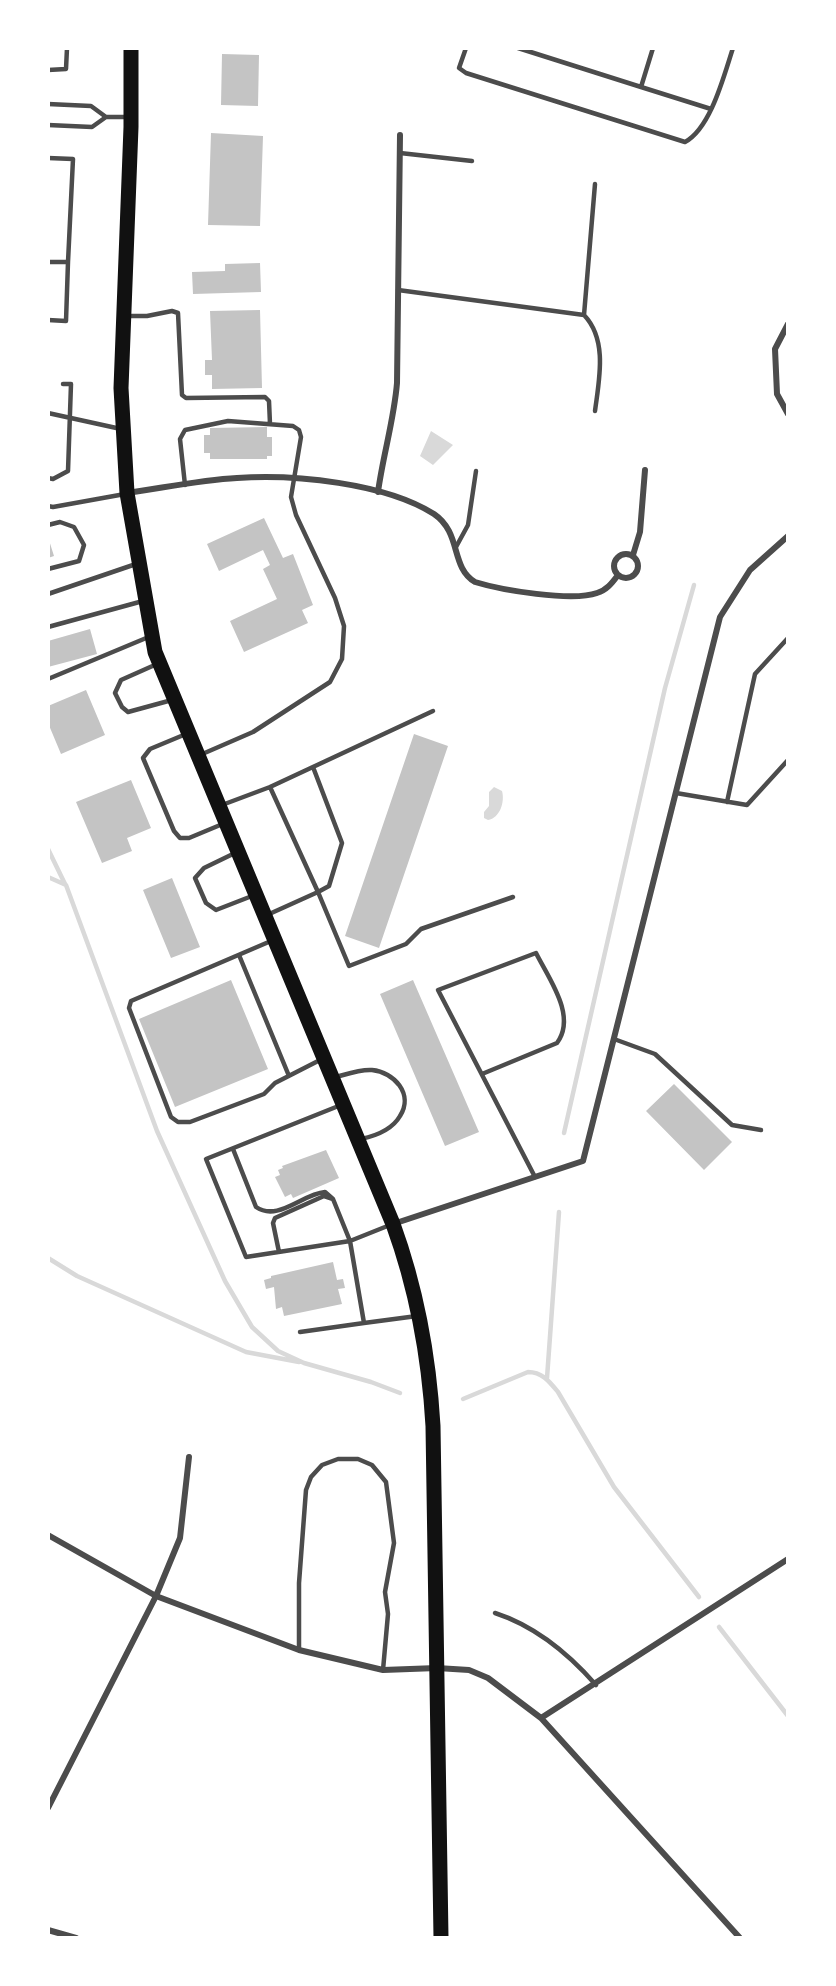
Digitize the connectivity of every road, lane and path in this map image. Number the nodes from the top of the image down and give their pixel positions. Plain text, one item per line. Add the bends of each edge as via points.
1 (67, 48) edge
2 (130, 48) edge
3 (466, 48) edge
4 (518, 48) edge
5 (652, 48) edge
6 (733, 48) edge
7 (48, 70) edge
8 (641, 87) junction
9 (48, 104) edge
10 (711, 109) junction
11 (106, 117) junction
12 (131, 117) junction
13 (48, 125) edge
14 (400, 135) dead end
15 (400, 153) junction
16 (48, 158) edge
17 (472, 161) dead end
18 (595, 184) dead end
19 (48, 262) edge
20 (68, 262) junction
21 (398, 290) junction
22 (584, 315) junction
23 (124, 316) junction
24 (48, 320) edge
25 (788, 324) edge
26 (63, 384) dead end
27 (595, 411) dead end
28 (48, 413) edge
29 (788, 414) edge
30 (68, 419) junction
31 (270, 424) junction
32 (124, 429) junction
33 (645, 470) dead end
34 (476, 471) dead end
35 (48, 478) edge
36 (295, 479) junction
37 (185, 485) junction
38 (378, 492) junction
39 (127, 493) junction
40 (48, 506) edge
41 (48, 525) edge
42 (788, 536) edge
43 (456, 547) junction
44 (633, 555) junction
45 (139, 563) junction
46 (48, 569) edge
47 (618, 575) junction
48 (48, 594) edge
49 (146, 600) junction
50 (48, 627) edge
51 (152, 635) junction
52 (788, 638) edge
53 (159, 663) junction
54 (48, 679) edge
55 (174, 699) junction
56 (434, 711) dead end
57 (188, 733) junction
58 (198, 756) junction
59 (788, 760) edge
60 (312, 767) junction
61 (270, 787) junction
62 (676, 793) junction
63 (727, 802) junction
64 (219, 806) junction
65 (226, 822) junction
66 (238, 852) junction
67 (318, 892) junction
68 (256, 894) junction
69 (513, 897) dead end
70 (265, 916) junction
71 (275, 940) junction
72 (239, 955) junction
73 (614, 1039) junction
74 (324, 1058) junction
75 (482, 1074) junction
76 (289, 1076) junction
77 (332, 1078) junction
78 (343, 1104) junction
79 (761, 1130) dead end
80 (358, 1140) junction
81 (233, 1149) junction
82 (535, 1177) junction
83 (333, 1199) junction
84 (393, 1224) junction
85 (350, 1241) junction
86 (279, 1252) junction
87 (420, 1316) junction
88 (364, 1323) junction
89 (300, 1332) dead end
90 (189, 1457) dead end
91 (48, 1535) edge
92 (788, 1558) edge
93 (156, 1596) junction
94 (495, 1613) dead end
95 (299, 1650) junction
96 (437, 1668) junction
97 (383, 1670) junction
98 (596, 1684) junction
99 (541, 1718) junction
100 (48, 1808) edge
101 (48, 1930) edge
102 (76, 1938) edge
103 (441, 1938) edge
104 (740, 1938) edge

1 - 7 lane via 66,69
2 - 12 main road
3 - 10 lane via 459,68 466,73 668,138 685,142 693,138
4 - 8 lane
5 - 8 lane
6 - 10 lane
8 - 10 lane
9 - 11 lane via 91,106
11 - 12 lane
11 - 13 lane via 92,127
12 - 23 main road
14 - 15 street
15 - 17 lane
15 - 21 street
16 - 20 lane via 73,159
18 - 22 lane
19 - 20 lane
20 - 24 lane via 66,321
21 - 22 lane
21 - 38 street via 394,414
22 - 27 lane via 592,322 601,367
23 - 31 lane via 172,310 178,313 182,395 265,397 269,400
23 - 32 main road
25 - 29 street via 775,349 777,394
26 - 30 lane via 71,384
28 - 30 lane
30 - 32 lane
30 - 35 lane via 68,471
31 - 36 lane via 299,430
31 - 37 lane via 228,422 185,430 180,439
32 - 39 main road
33 - 44 street via 640,532
34 - 43 lane via 468,525
36 - 37 street via 235,478
36 - 38 street
36 - 58 lane via 291,497 296,515 344,626 342,659 330,682 253,732
37 - 39 street
38 - 43 street via 435,515 445,524
39 - 40 lane
39 - 45 main road
41 - 46 lane via 60,522 74,527 84,545 79,561
42 - 62 street via 750,570 720,618
43 - 47 street via 463,573 485,585 579,597 599,593
44 - 47 street via 621,555 615,560
44 - 47 street via 639,566 636,573 630,578
45 - 48 lane
45 - 49 main road
49 - 50 lane
49 - 51 main road
51 - 53 main road
51 - 54 lane
52 - 63 lane via 755,674
53 - 55 main road
53 - 55 lane via 121,680 115,693 128,712
55 - 57 main road
56 - 60 lane
57 - 58 main road
57 - 65 lane via 150,749 143,758 174,831 180,838 189,838
58 - 64 main road
59 - 63 lane via 747,805
60 - 61 lane
60 - 67 lane via 342,843 329,886
61 - 64 lane
61 - 67 lane
62 - 63 lane
62 - 73 street
64 - 65 main road
65 - 66 main road
66 - 68 main road
66 - 68 lane via 204,868 195,878 206,903 216,910
67 - 69 lane via 349,966 406,944 421,929
67 - 70 lane
68 - 70 main road
70 - 71 main road
71 - 72 lane
71 - 74 main road
72 - 76 lane
72 - 76 lane via 131,1001 129,1008 171,1117 178,1122 190,1122 264,1094 274,1083
73 - 79 lane via 655,1054 732,1125
73 - 82 street via 583,1161
74 - 76 lane
74 - 77 main road
75 - 75 lane via 438,990 536,953 564,1011 565,1033 557,1043
75 - 82 lane
77 - 78 main road
77 - 80 lane via 371,1069 390,1074 400,1084 405,1100 400,1116 381,1134
78 - 80 main road
78 - 81 lane
80 - 84 main road
81 - 83 lane via 256,1207 262,1211 280,1210 317,1192 325,1192
81 - 86 lane via 206,1160 246,1257
82 - 84 street
83 - 85 lane
83 - 86 lane via 324,1196 275,1218
84 - 85 lane
84 - 87 main road
85 - 86 lane
85 - 88 lane
87 - 88 lane
87 - 96 main road via 434,1426
88 - 89 lane
90 - 93 street via 180,1538
91 - 93 street
92 - 98 street
93 - 95 street
93 - 100 street
94 - 98 lane via 516,1620 554,1645
95 - 97 street
95 - 97 lane via 306,1490 322,1465 338,1459 358,1460 372,1465 386,1482 394,1522 385,1592 388,1614
96 - 97 street
96 - 99 street via 469,1670 488,1678
96 - 103 main road
98 - 99 street
99 - 104 street
101 - 102 street

